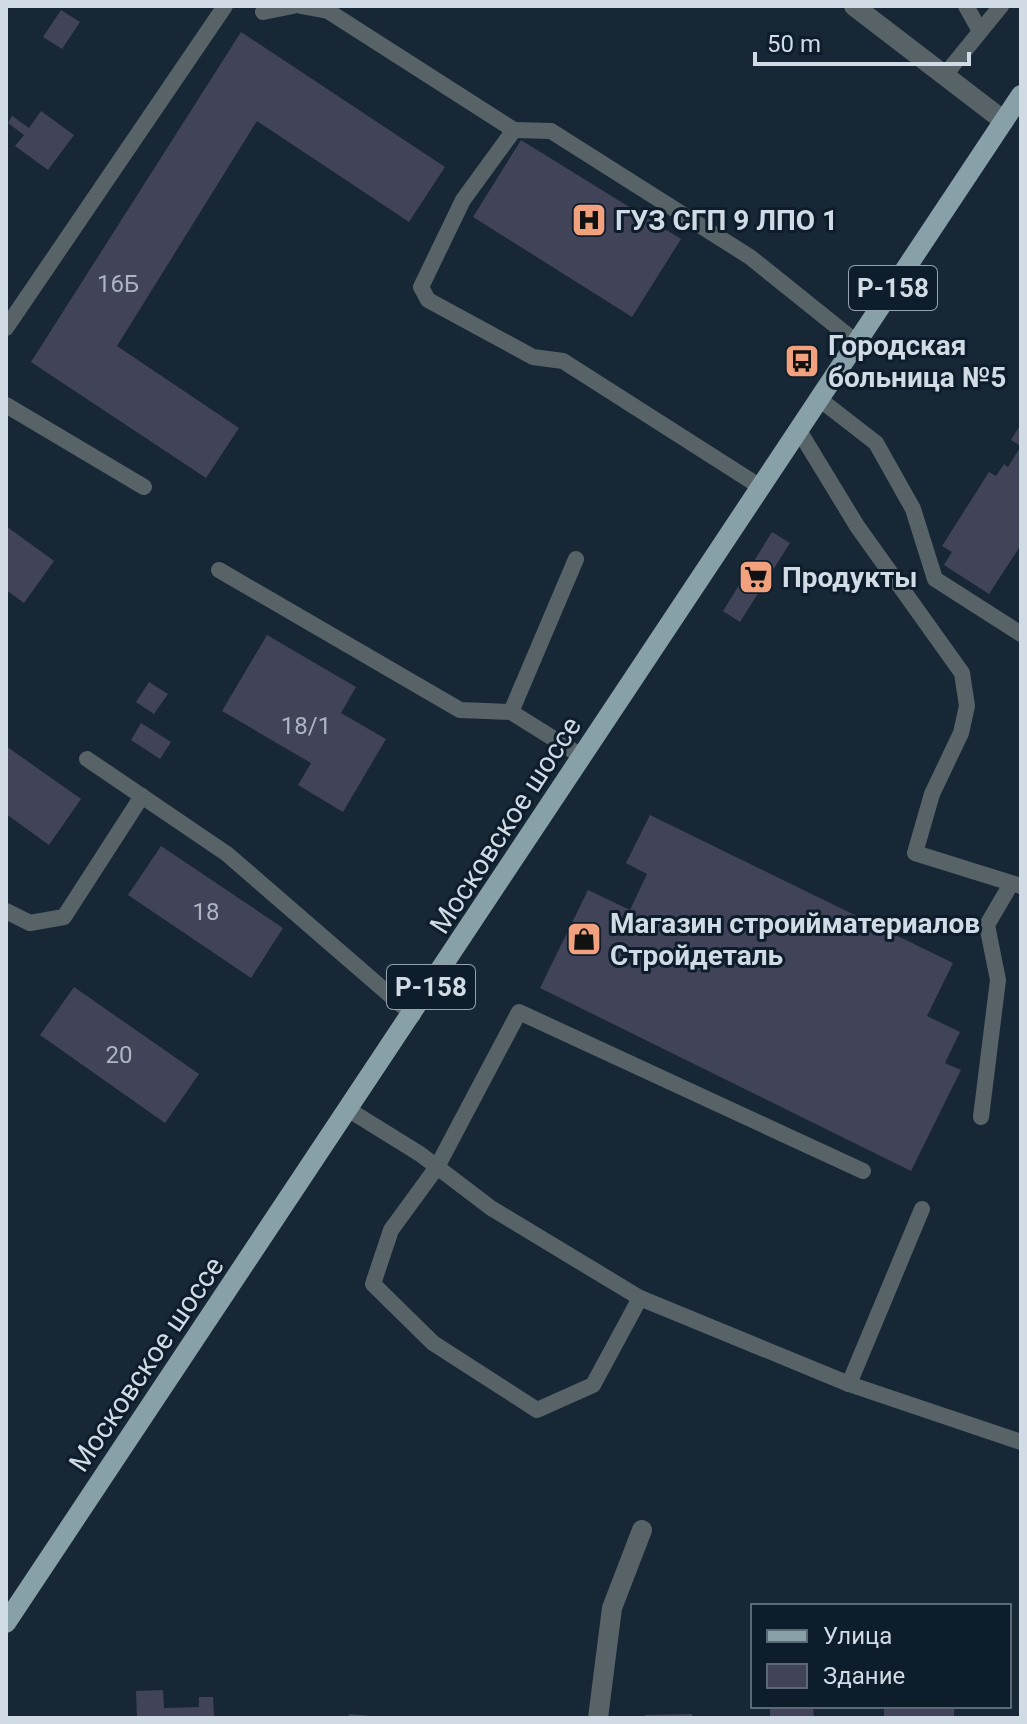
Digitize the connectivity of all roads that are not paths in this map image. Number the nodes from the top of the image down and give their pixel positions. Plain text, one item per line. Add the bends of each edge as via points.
1 (225, 6) edge
2 (293, 6) edge
3 (301, 6) edge
4 (854, 6) edge
5 (966, 6) edge
6 (1001, 6) edge
7 (263, 12) dead end
8 (980, 31) junction
9 (944, 76) junction
10 (1021, 95) edge
11 (1004, 121) junction
12 (514, 130) junction
13 (6, 328) edge
14 (856, 342) junction
15 (818, 398) junction
16 (6, 405) edge
17 (798, 429) junction
18 (759, 486) junction
19 (144, 487) dead end
20 (576, 559) dead end
21 (219, 570) dead end
22 (1021, 634) edge
23 (511, 712) junction
24 (583, 757) junction
25 (87, 759) dead end
26 (142, 796) junction
27 (1016, 885) edge
28 (6, 911) edge
29 (413, 1015) junction
30 (349, 1110) junction
31 (981, 1117) dead end
32 (437, 1167) junction
33 (863, 1171) dead end
34 (922, 1209) dead end
35 (640, 1298) junction
36 (849, 1384) junction
37 (1021, 1442) edge
38 (642, 1530) dead end
39 (6, 1623) edge
40 (598, 1718) edge

1 - 13 lane
2 - 7 lane
3 - 12 lane via 328,11
4 - 9 street
5 - 8 lane
6 - 8 lane
8 - 9 lane
9 - 11 street
10 - 11 main road, Московское шоссе / Р-158
11 - 14 main road, Московское шоссе / Р-158
12 - 14 lane via 551,131 750,257
12 - 18 lane via 463,200 421,287 428,300 533,357 563,361
14 - 15 main road, Московское шоссе / Р-158
15 - 17 main road, Московское шоссе / Р-158
15 - 22 lane via 876,443 913,509 935,579
16 - 19 lane
17 - 18 main road, Московское шоссе / Р-158
17 - 27 lane via 857,526 962,673 967,706 961,733 932,794 915,853
18 - 24 main road, Московское шоссе / Р-158
20 - 23 lane
21 - 23 lane via 460,710
23 - 24 lane
24 - 29 main road, Московское шоссе / Р-158
25 - 26 lane
26 - 28 lane via 64,917 30,923
26 - 29 lane via 227,854
27 - 31 lane via 987,925 998,980
29 - 30 main road, Московское шоссе / Р-158
30 - 32 lane
30 - 39 main road, Московское шоссе / Р-158
32 - 33 lane via 519,1012
32 - 35 lane via 491,1208
32 - 35 lane via 391,1230 373,1284 433,1343 537,1410 593,1385
34 - 36 lane
35 - 36 lane
36 - 37 lane
38 - 40 street via 612,1608

